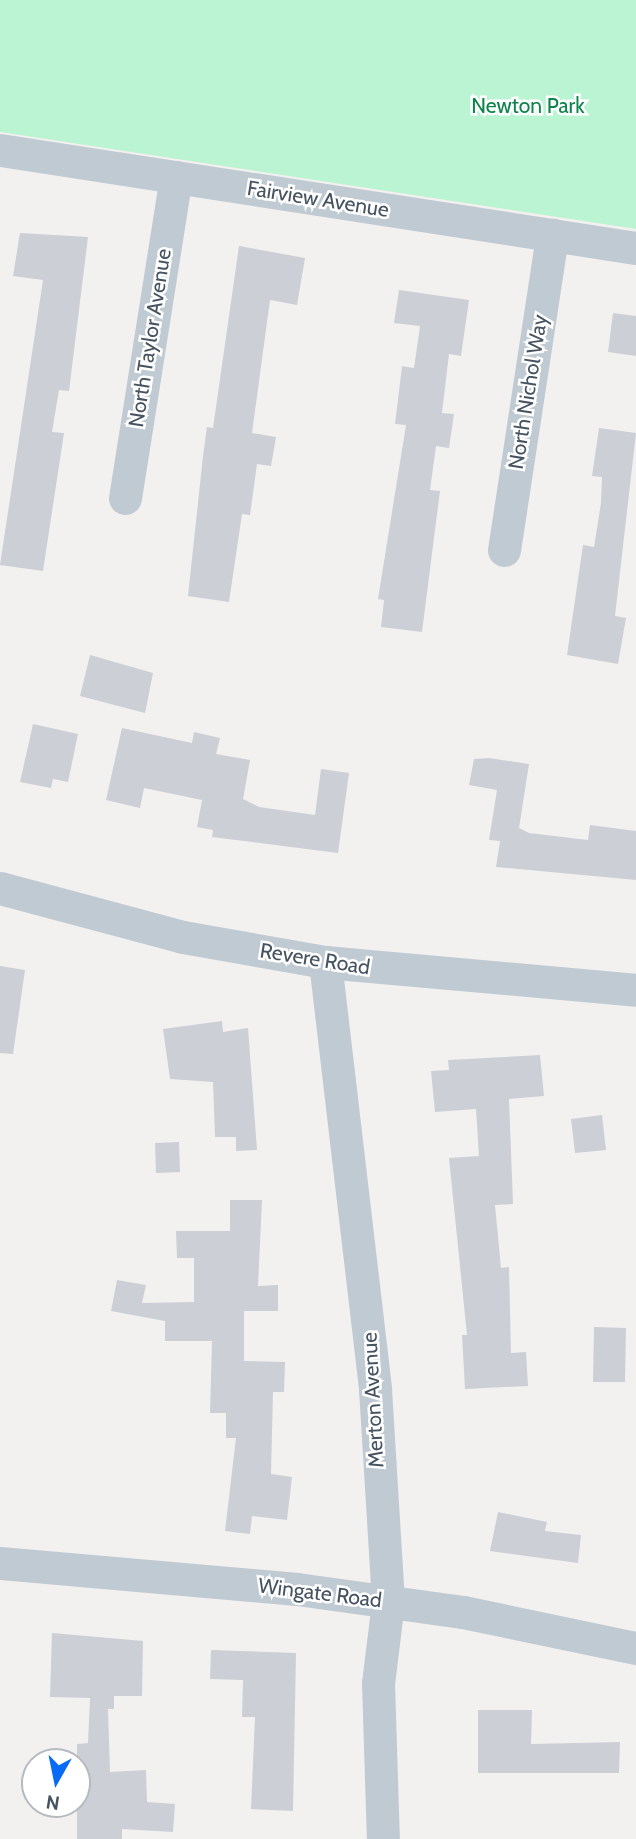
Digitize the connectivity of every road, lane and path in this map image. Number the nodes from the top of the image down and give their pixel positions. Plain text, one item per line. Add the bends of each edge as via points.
1 (0, 150) edge
2 (176, 177) junction
3 (552, 235) junction
4 (636, 248) edge
5 (125, 498) dead end
6 (504, 550) dead end
7 (0, 888) edge
8 (325, 962) junction
9 (636, 990) edge
10 (0, 1563) edge
11 (388, 1602) junction
12 (636, 1648) edge
13 (383, 1839) edge

1 - 2 street, Fairview Avenue
2 - 3 street, Fairview Avenue
2 - 5 street, North Taylor Avenue
3 - 4 street, Fairview Avenue
3 - 6 street, North Nichol Way
7 - 8 street, Revere Road via 183,937
8 - 9 street, Revere Road
8 - 11 street, Merton Avenue via 359,1219
10 - 11 street, Wingate Road via 161,1574
11 - 12 street, Wingate Road
11 - 13 street, Merton Avenue via 378,1683

